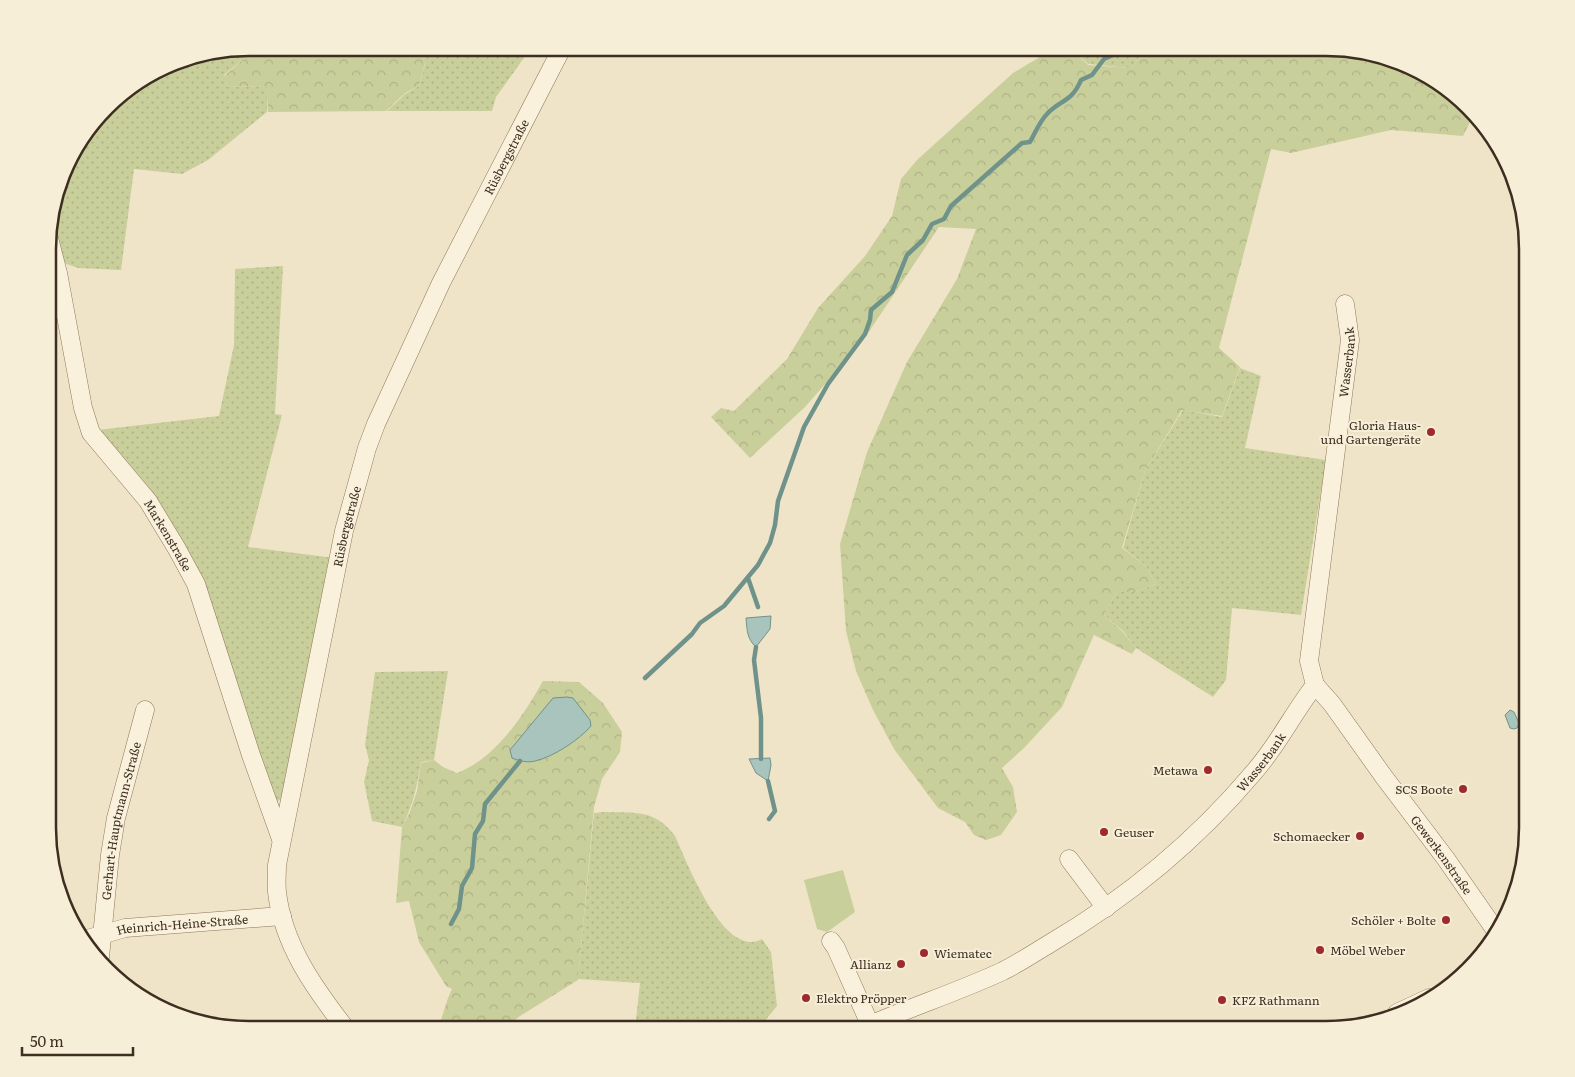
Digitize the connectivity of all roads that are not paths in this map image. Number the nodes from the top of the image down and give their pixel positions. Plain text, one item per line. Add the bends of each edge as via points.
1 (558, 56) edge
2 (56, 265) edge
3 (1345, 304) dead end
4 (1315, 685) junction
5 (145, 710) dead end
6 (281, 840) junction
7 (1069, 859) dead end
8 (1106, 908) junction
9 (282, 916) junction
10 (1492, 925) edge
11 (102, 934) junction
12 (91, 938) edge
13 (831, 941) dead end
14 (101, 951) edge
15 (340, 1021) edge
16 (868, 1021) edge
17 (885, 1021) edge

1 - 6 street, Rüsbergstraße via 441,283 367,448 344,531
2 - 6 street, Markenstraße via 91,434 148,501 196,584
3 - 4 street, Wasserbank via 1350,340 1310,661
4 - 8 street, Wasserbank via 1298,707 1278,743 1227,803 1189,841
4 - 10 street, Gewerkenstraße
5 - 11 street, Gerhart-Hauptmann-Straße via 116,818
6 - 9 street, Rüsbergstraße via 277,892
7 - 8 street
8 - 17 street, Wasserbank via 1005,970
9 - 11 street, Heinrich-Heine-Straße via 125,928
9 - 15 street, Rüsbergstraße via 293,948 308,976
11 - 12 street, Heinrich-Heine-Straße
11 - 14 street, Gerhart-Hauptmann-Straße
13 - 16 street

